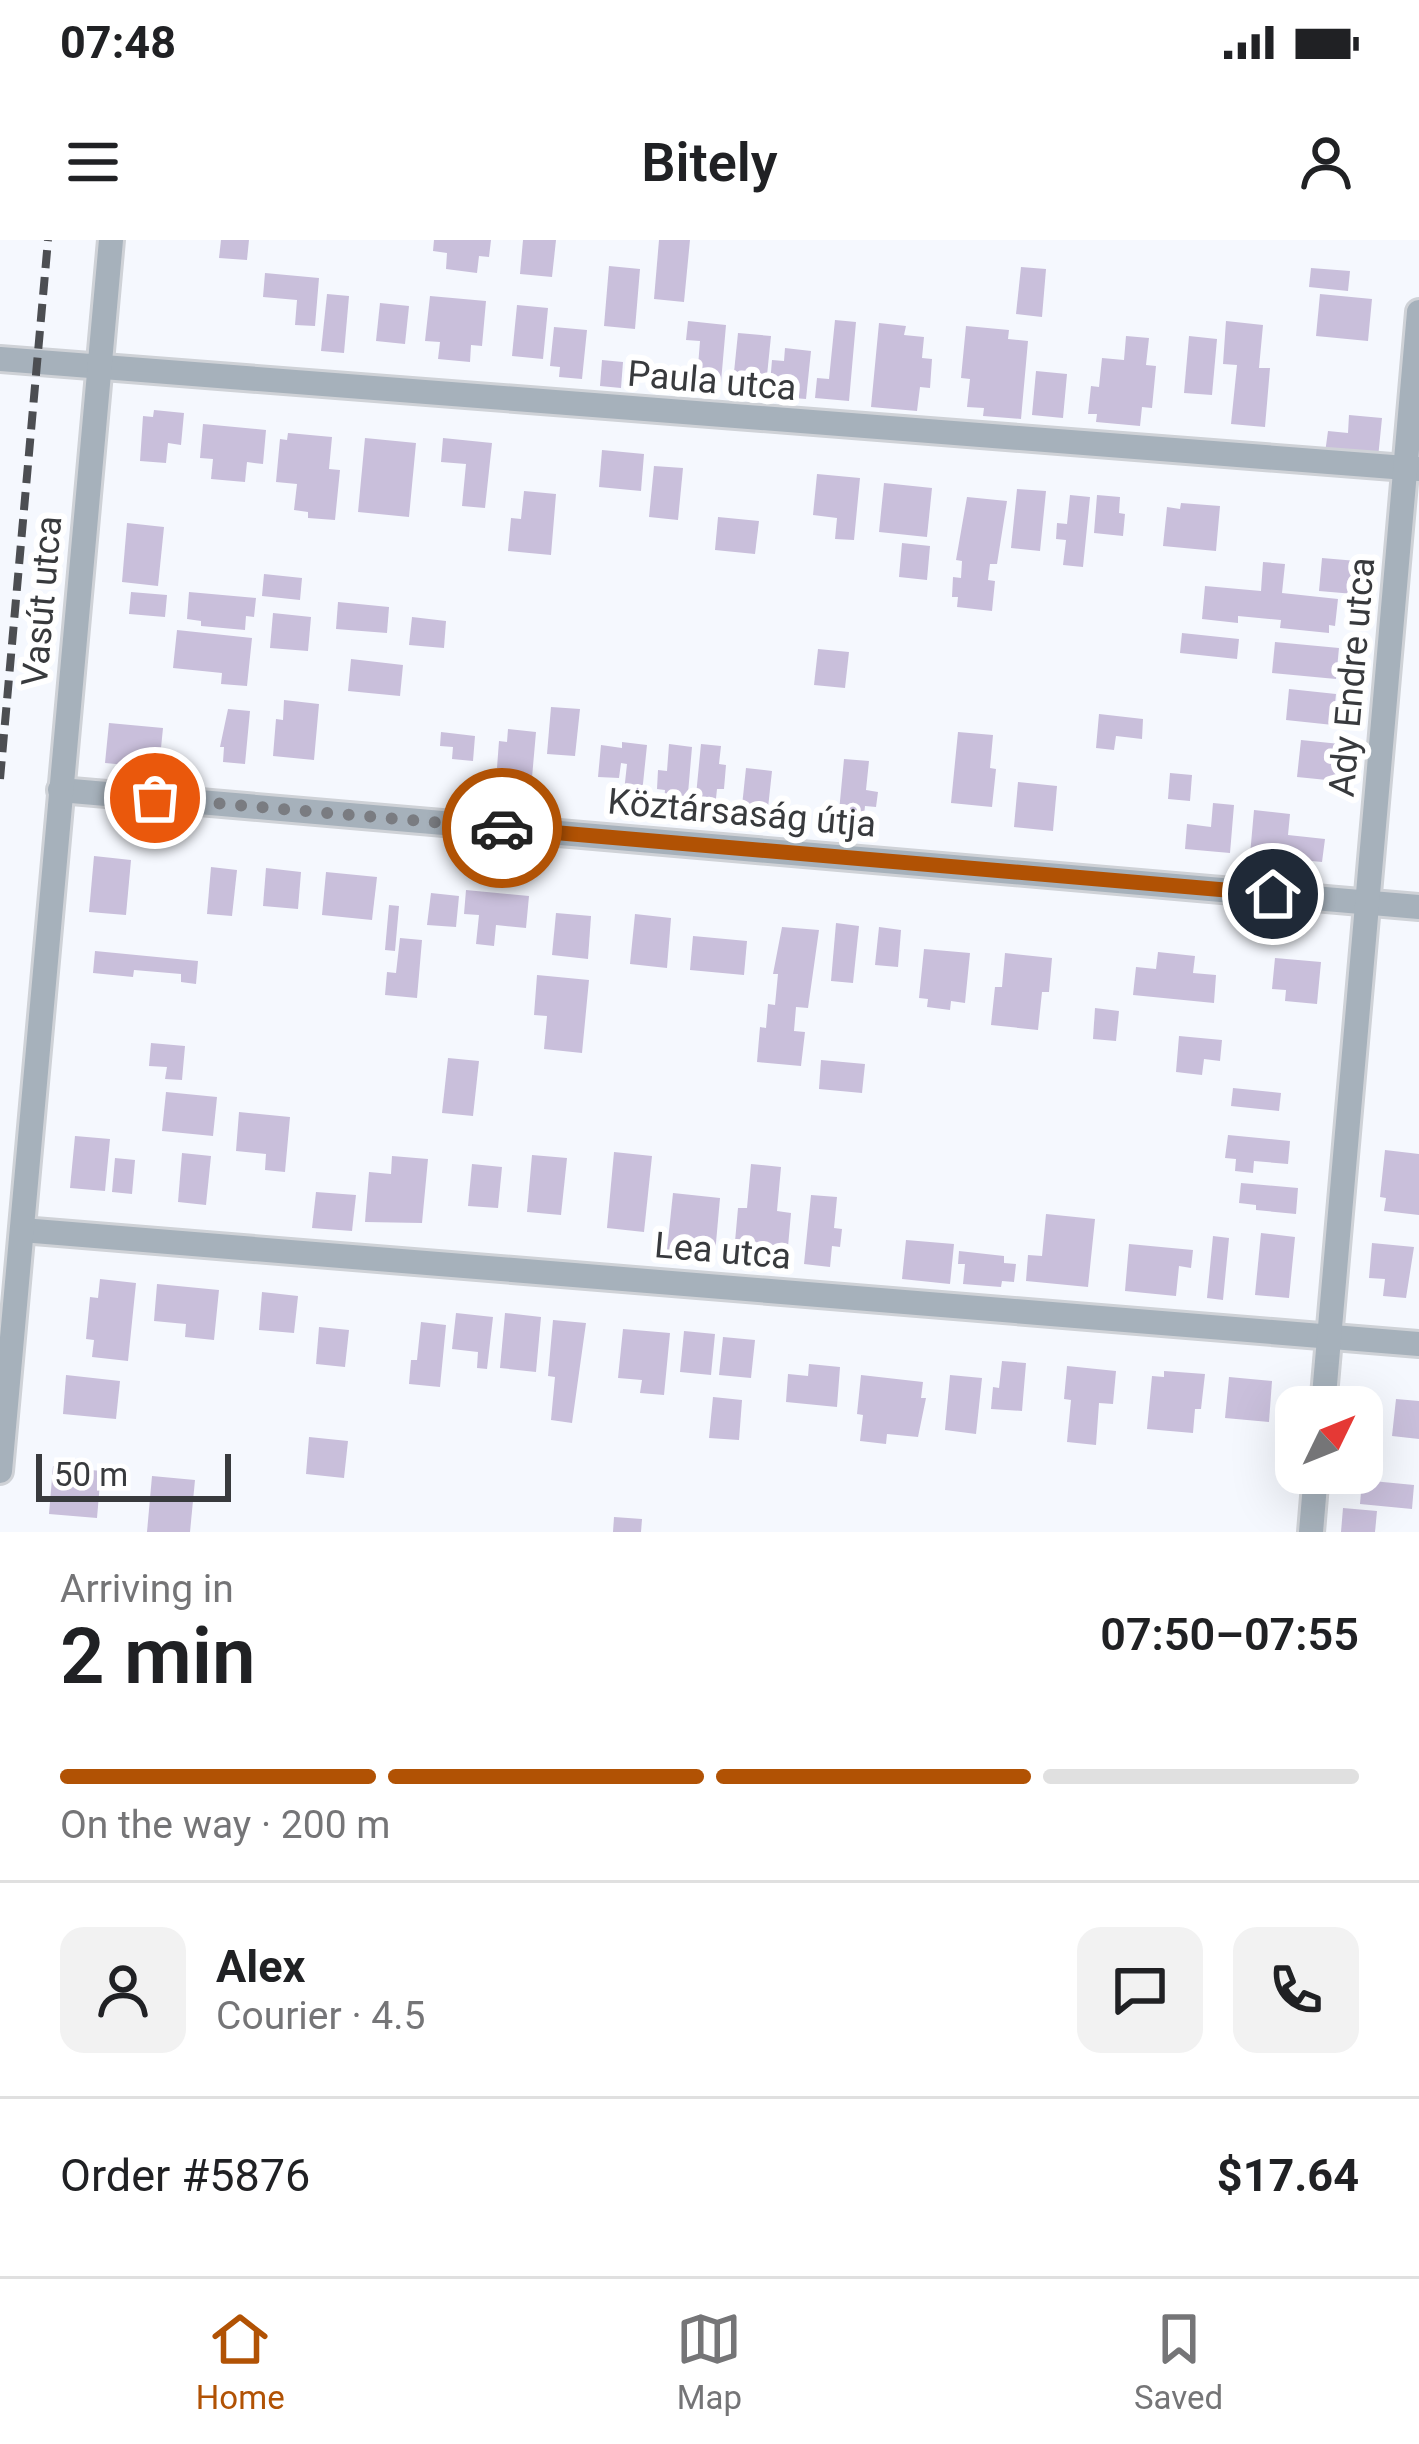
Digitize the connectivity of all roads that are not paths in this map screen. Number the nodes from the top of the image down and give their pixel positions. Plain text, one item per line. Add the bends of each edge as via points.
1 (112, 240) edge
2 (1419, 312) edge
3 (0, 358) edge
4 (99, 364) junction
5 (1413, 469) edge
6 (60, 790) junction
7 (1366, 902) junction
8 (1419, 907) edge
9 (22, 1230) junction
10 (1329, 1336) junction
11 (1419, 1344) edge
12 (1325, 1386) edge
13 (0, 1471) edge
14 (1314, 1494) edge
15 (1311, 1532) edge

1 - 4 street, Vasút utca
2 - 5 street, Ady Endre utca
3 - 4 street, Paula utca
4 - 5 street, Paula utca
4 - 6 street, Vasút utca
5 - 7 street, Ady Endre utca
6 - 7 street, Köztársaság útja
6 - 9 street, Vasút utca
7 - 8 street, Köztársaság útja
7 - 10 street, Ady Endre utca
9 - 10 street, Lea utca
9 - 13 street, Vasút utca
10 - 11 street, Lea utca
10 - 12 street, Ady Endre utca
14 - 15 street

